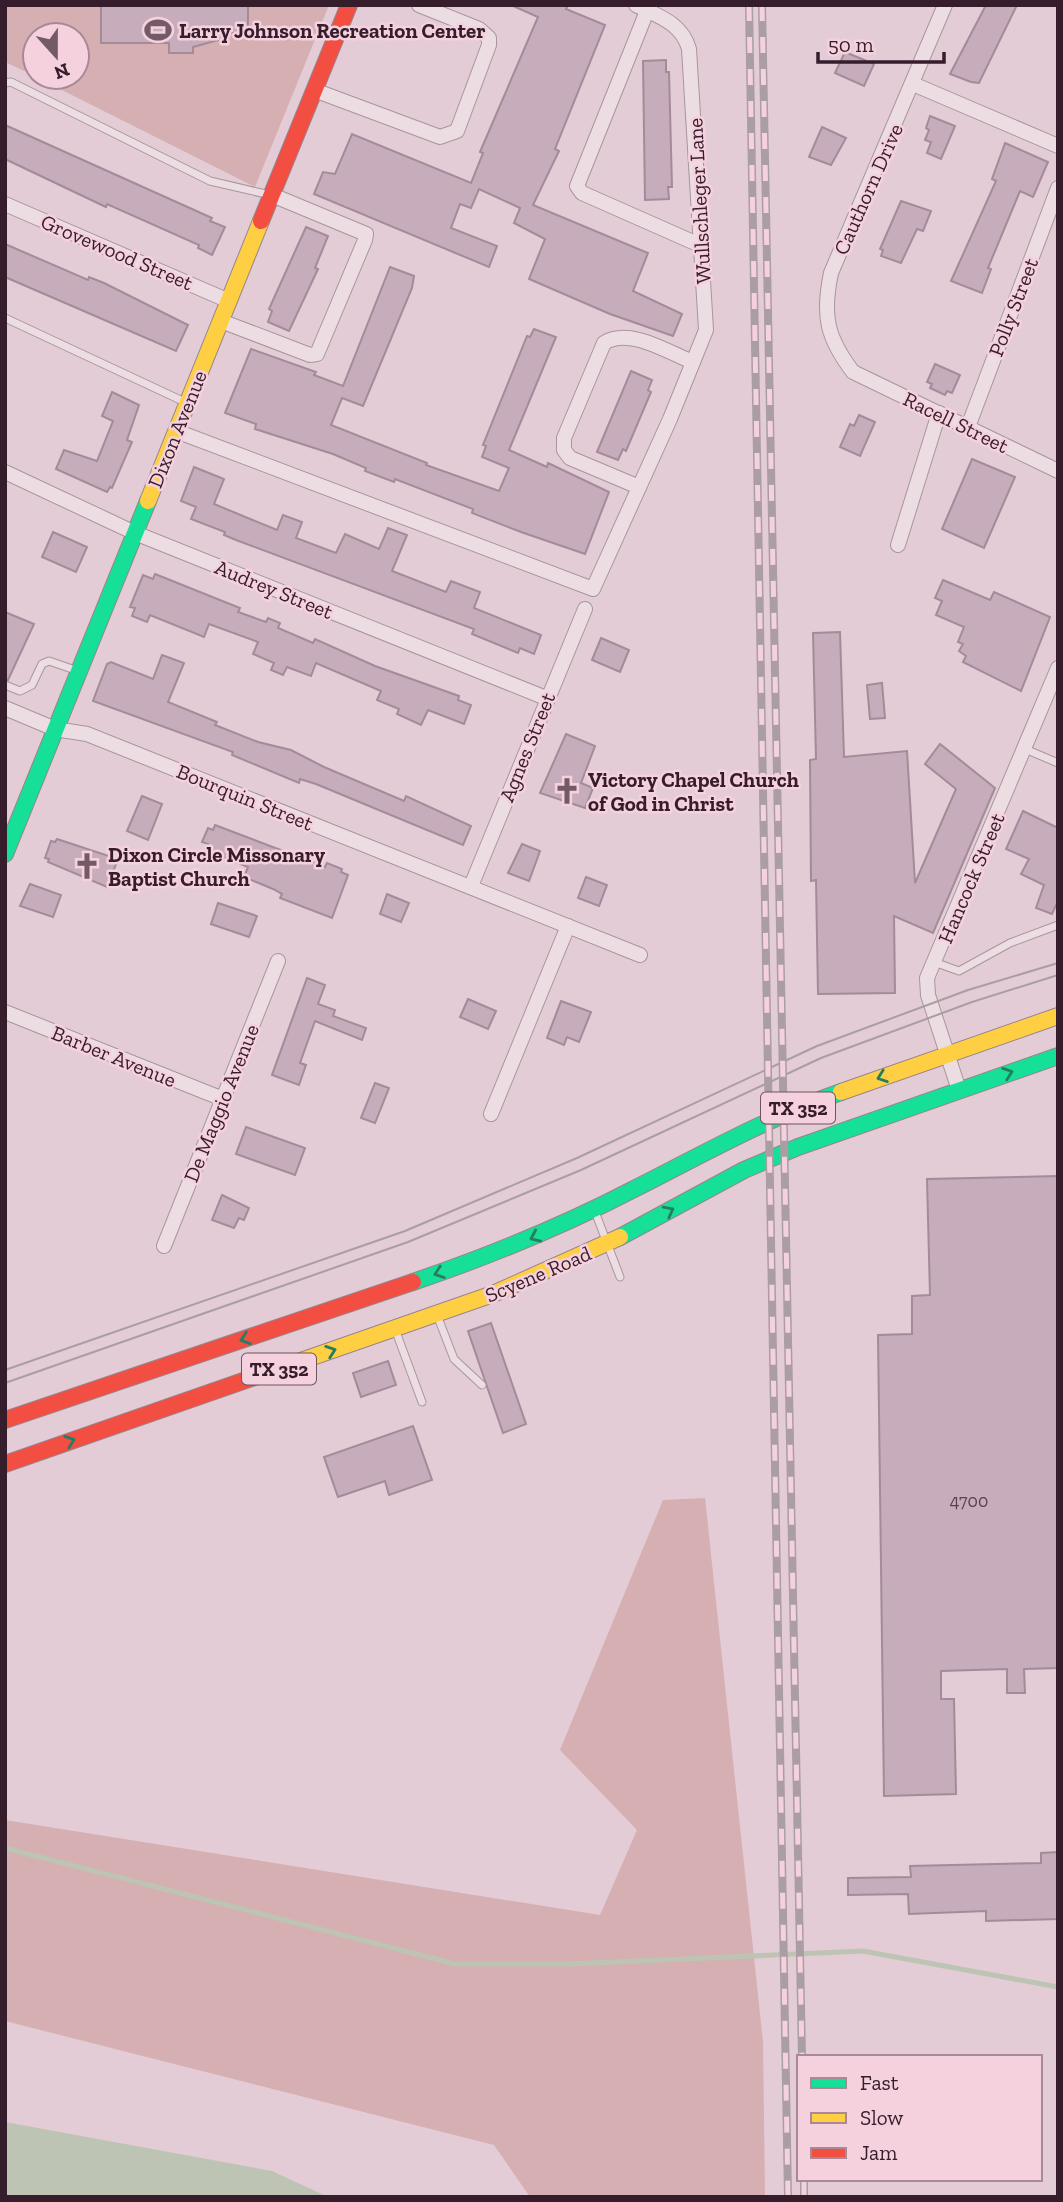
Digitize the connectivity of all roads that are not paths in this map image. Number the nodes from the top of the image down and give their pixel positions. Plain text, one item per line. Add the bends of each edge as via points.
1 (349, 5) edge
2 (419, 5) edge
3 (945, 5) edge
4 (641, 8) edge
5 (5, 83) edge
6 (913, 84) junction
7 (314, 90) junction
8 (1058, 146) edge
9 (1058, 188) edge
10 (272, 195) junction
11 (5, 204) edge
12 (702, 246) junction
13 (229, 301) junction
14 (5, 318) edge
15 (221, 321) junction
16 (693, 362) junction
17 (853, 372) joint
18 (187, 404) junction
19 (939, 414) junction
20 (968, 427) junction
21 (176, 431) junction
22 (1058, 471) edge
23 (5, 472) edge
24 (639, 487) junction
25 (135, 533) junction
26 (898, 545) dead end
27 (585, 609) dead end
28 (1058, 668) edge
29 (79, 672) junction
30 (5, 685) edge
31 (546, 698) junction
32 (5, 708) edge
33 (55, 729) junction
34 (1026, 750) junction
35 (1058, 763) edge
36 (5, 853) edge
37 (471, 886) junction
38 (1058, 925) edge
39 (568, 926) junction
40 (640, 955) dead end
41 (278, 961) dead end
42 (934, 962) junction
43 (5, 1012) edge
44 (1058, 1016) edge
45 (946, 1054) junction
46 (1058, 1056) edge
47 (959, 1090) junction
48 (223, 1099) junction
49 (491, 1114) dead end
50 (594, 1209) junction
51 (609, 1243) junction
52 (163, 1246) dead end
53 (620, 1277) dead end
54 (410, 1303) junction
55 (436, 1314) junction
56 (394, 1329) junction
57 (482, 1385) dead end
58 (422, 1402) dead end
59 (5, 1420) edge
60 (5, 1464) edge

1 - 7 main road, Dixon Avenue
2 - 7 street via 479,29 489,38 457,131 440,137
3 - 6 street, Cauthorn Drive
4 - 12 street, Wullschleger Lane via 678,27 689,49
4 - 12 street via 577,186 582,193
5 - 10 lane via 210,181
6 - 8 street
6 - 17 street, Cauthorn Drive via 828,285 828,325 835,348
7 - 10 main road, Dixon Avenue
9 - 20 street, Polly Street
10 - 13 main road, Dixon Avenue
10 - 15 street via 366,234 365,240 317,354
11 - 13 street, Grovewood Street
12 - 16 street, Wullschleger Lane via 706,330
13 - 15 main road, Dixon Avenue
14 - 18 lane
15 - 18 main road, Dixon Avenue
16 - 24 street, Wullschleger Lane
16 - 24 street via 626,336 604,343 564,438 564,450 570,458
17 - 19 street, Racell Street
18 - 21 main road, Dixon Avenue
19 - 20 street, Racell Street
19 - 26 street
20 - 22 street, Racell Street
21 - 24 street via 593,589
21 - 25 main road, Dixon Avenue
23 - 25 street, Audrey Street
25 - 29 main road, Dixon Avenue
25 - 31 street, Audrey Street
27 - 31 street, Agnes Street
28 - 34 street, Hancock Street
29 - 30 lane via 50,661 42,664 32,685 20,691
29 - 33 main road, Dixon Avenue
31 - 37 street, Agnes Street
32 - 33 street, Bourquin Street
33 - 36 main road, Dixon Avenue
33 - 37 street, Bourquin Street via 87,734
34 - 35 lane
34 - 42 street, Hancock Street
37 - 39 street, Bourquin Street
38 - 42 lane via 1010,943 958,971
39 - 40 street, Bourquin Street
39 - 49 street
41 - 48 street, De Maggio Avenue
42 - 45 street, Hancock Street via 927,978 928,995
43 - 48 street, Barber Avenue
44 - 45 main road, Scyene Road / TX 352
45 - 47 street, Hancock Street
45 -> 50 main road, Scyene Road / TX 352 via 784,1114
47 -> 46 main road, Scyene Road / TX 352
51 -> 47 main road, Scyene Road / TX 352 via 744,1170
48 - 52 street, De Maggio Avenue
50 - 51 lane
50 -> 54 main road, Scyene Road / TX 352 via 498,1253
51 - 53 lane
51 - 55 main road, Scyene Road / TX 352
54 - 55 main road, Scyene Road / TX 352
54 - 56 main road, Scyene Road / TX 352
54 -> 59 main road, Scyene Road / TX 352
55 - 57 lane via 454,1359
56 - 58 lane
60 -> 56 main road, Scyene Road / TX 352

